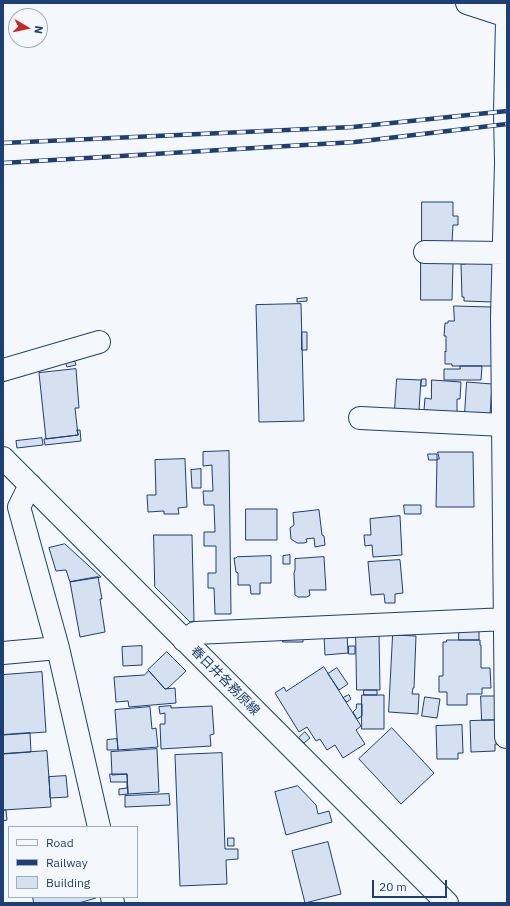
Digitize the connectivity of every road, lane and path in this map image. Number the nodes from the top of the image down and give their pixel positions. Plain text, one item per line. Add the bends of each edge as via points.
1 (467, 3) edge
2 (507, 16) edge
3 (507, 20) edge
4 (507, 163) edge
5 (425, 252) dead end
6 (504, 253) junction
7 (505, 317) edge
8 (99, 342) dead end
9 (3, 370) edge
10 (360, 418) dead end
11 (503, 425) junction
12 (505, 451) edge
13 (3, 458) edge
14 (30, 485) junction
15 (506, 619) edge
16 (184, 640) junction
17 (58, 648) junction
18 (3, 653) edge
19 (506, 737) edge
20 (99, 826) edge
21 (447, 903) edge

1 - 2 street
3 - 4 street
4 - 6 street
5 - 6 street
6 - 7 street
7 - 11 street
8 - 9 street
10 - 11 street
11 - 12 street
12 - 15 street
13 - 14 street, 春日井各務原線
14 - 16 street, 春日井各務原線
14 - 17 street via 19,507
15 - 16 street via 195,632
15 - 19 street
16 - 21 street, 春日井各務原線
17 - 18 street
17 - 20 street

